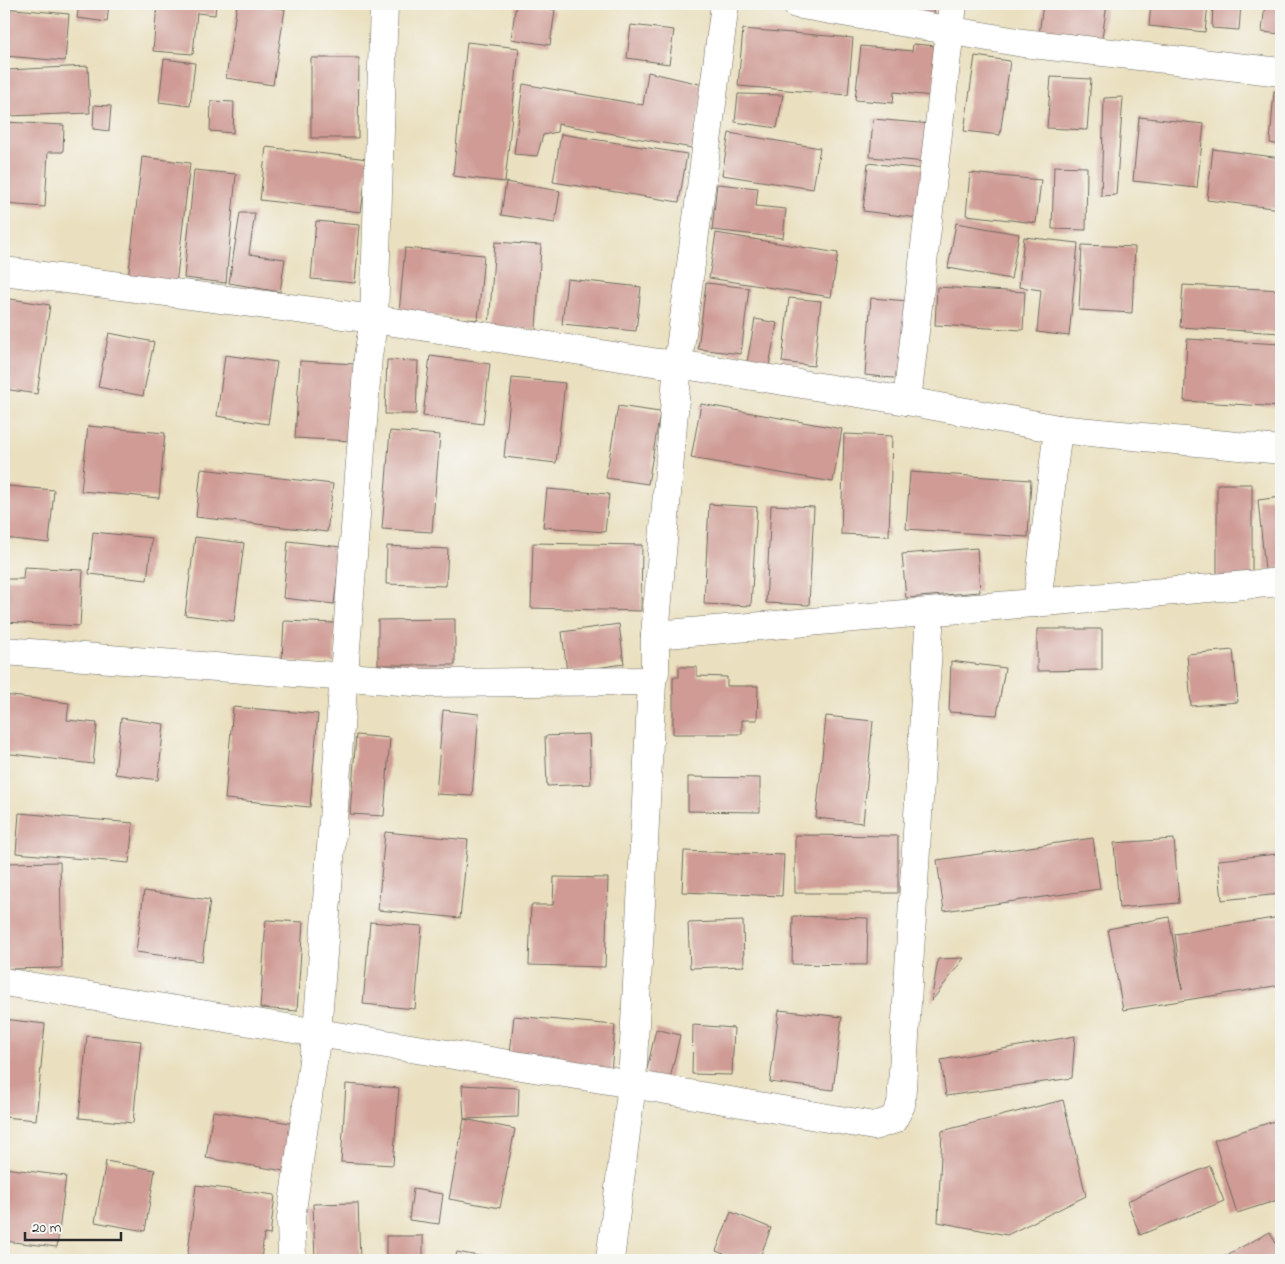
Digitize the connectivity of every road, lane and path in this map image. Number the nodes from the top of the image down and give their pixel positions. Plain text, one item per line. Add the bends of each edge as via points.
1 (384, 4) edge
2 (725, 4) edge
3 (796, 4) edge
4 (952, 17) edge
5 (1281, 72) edge
6 (4, 271) edge
7 (374, 320) junction
8 (678, 364) junction
9 (907, 401) junction
10 (1058, 429) junction
11 (1281, 450) edge
12 (1281, 582) edge
13 (1037, 603) junction
14 (930, 612) junction
15 (655, 635) junction
16 (4, 651) edge
17 (344, 677) junction
18 (652, 681) junction
19 (4, 982) edge
20 (317, 1033) junction
21 (632, 1084) junction
22 (292, 1260) edge
23 (610, 1260) edge

1 - 7 street
2 - 8 street
3 - 4 street
4 - 5 street via 1023,43
4 - 9 street
6 - 7 street
7 - 8 street
7 - 17 street via 368,356
8 - 9 street
8 - 15 street
9 - 10 street
10 - 11 street
10 - 13 street
12 - 13 street
13 - 14 street
14 - 15 street
14 - 21 street via 901,1105 893,1120 874,1126
15 - 18 street
16 - 17 street
17 - 18 street via 427,683
17 - 20 street
18 - 21 street
19 - 20 street
20 - 21 street
20 - 22 street via 292,1218
21 - 23 street

